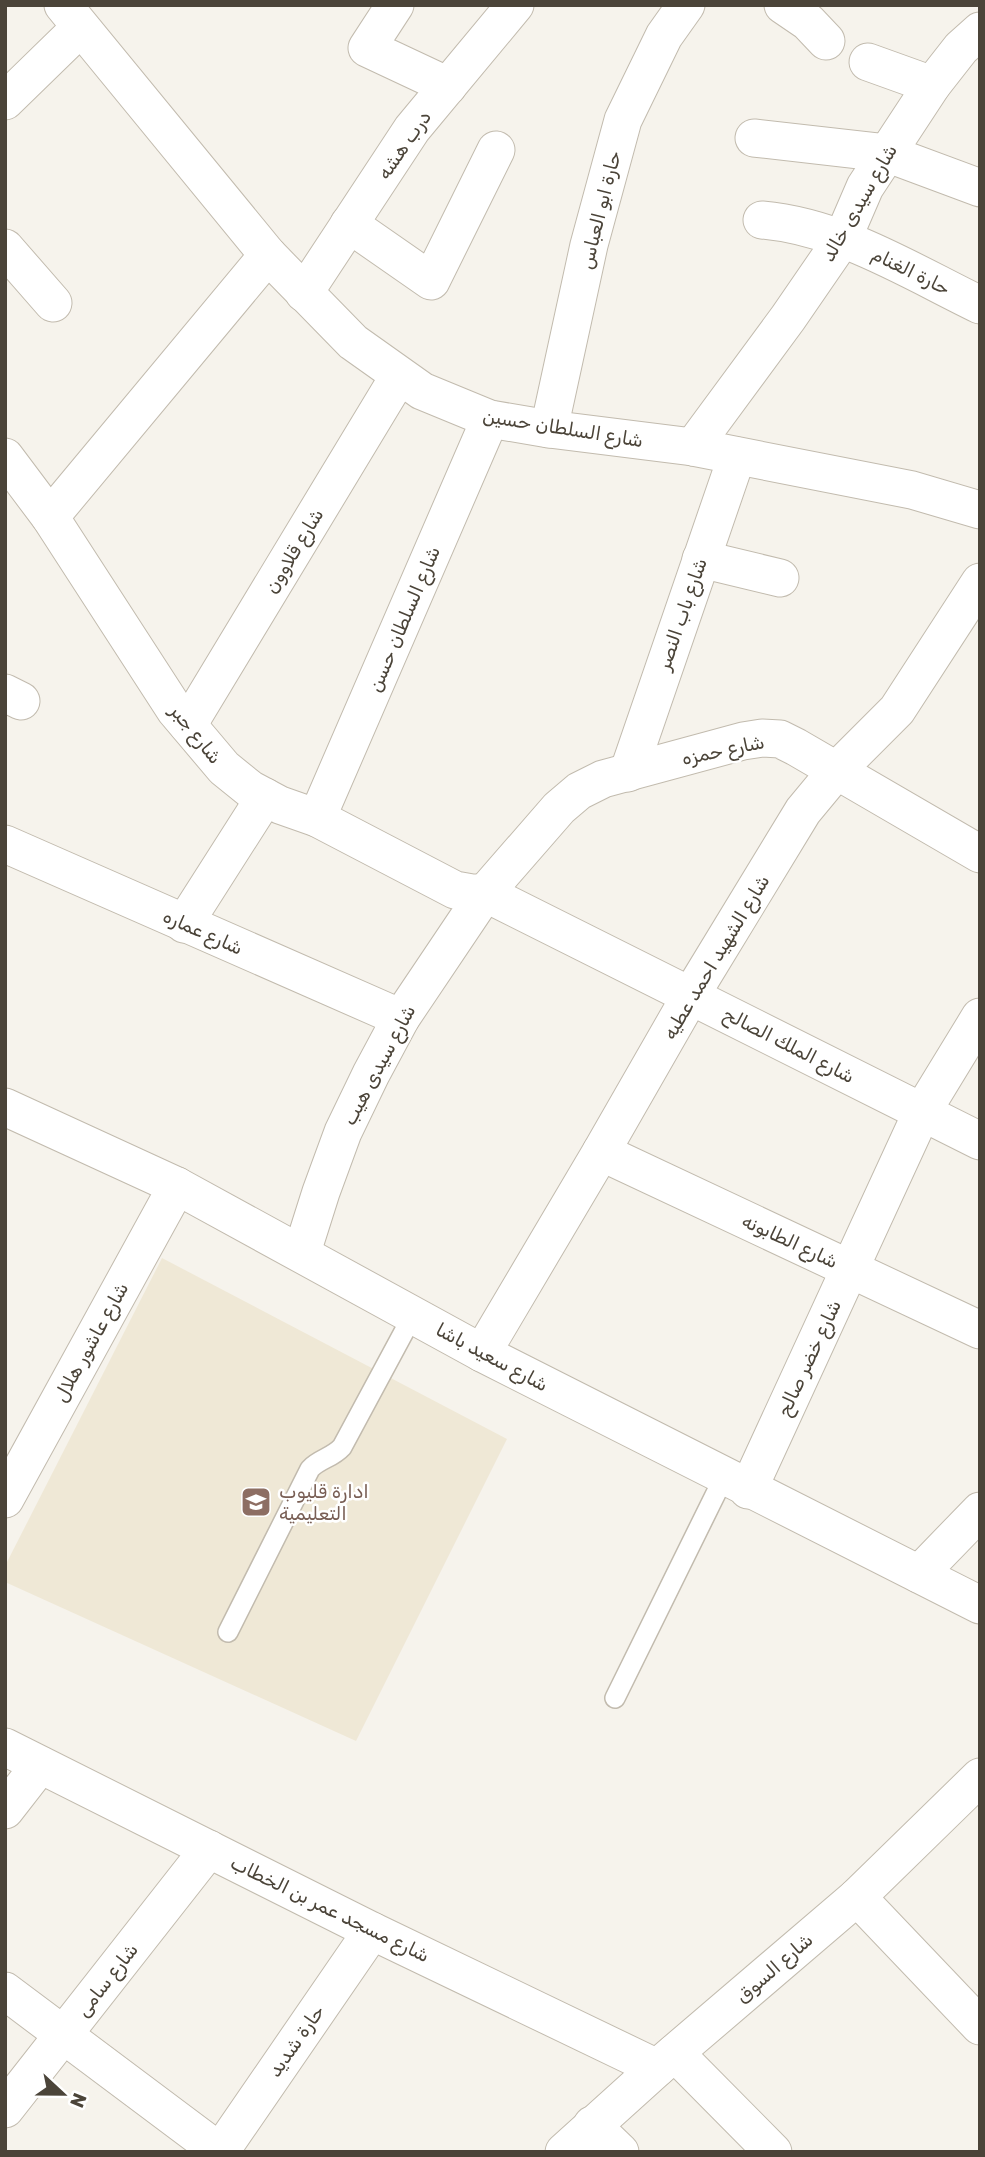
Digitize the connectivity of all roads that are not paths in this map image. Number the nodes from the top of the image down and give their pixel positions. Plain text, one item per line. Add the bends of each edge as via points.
1 (395, 5) edge
2 (515, 5) edge
3 (686, 5) edge
4 (783, 5) edge
5 (76, 14) edge
6 (980, 31) edge
7 (826, 41) dead end
8 (868, 62) dead end
9 (932, 85) junction
10 (448, 86) junction
11 (5, 101) edge
12 (754, 138) dead end
13 (496, 150) dead end
14 (886, 153) junction
15 (980, 188) edge
16 (762, 220) dead end
17 (349, 225) junction
18 (843, 237) junction
19 (5, 248) edge
20 (268, 255) junction
21 (304, 293) junction
22 (52, 303) dead end
23 (980, 305) edge
24 (399, 376) junction
25 (489, 419) junction
26 (549, 429) junction
27 (693, 447) junction
28 (737, 456) junction
29 (5, 457) edge
30 (980, 510) edge
31 (50, 517) junction
32 (701, 559) junction
33 (780, 578) dead end
34 (980, 582) edge
35 (188, 725) junction
36 (837, 770) junction
37 (628, 773) junction
38 (265, 797) junction
39 (317, 818) junction
40 (5, 844) edge
41 (980, 854) edge
42 (485, 893) junction
43 (184, 924) junction
44 (691, 995) junction
45 (980, 1017) edge
46 (401, 1018) junction
47 (922, 1112) junction
48 (9, 1117) edge
49 (980, 1141) edge
50 (601, 1152) junction
51 (177, 1185) junction
52 (302, 1252) junction
53 (850, 1269) junction
54 (413, 1315) junction
55 (980, 1330) edge
56 (482, 1353) junction
57 (736, 1483) junction
58 (5, 1499) edge
59 (980, 1511) edge
60 (919, 1574) junction
61 (980, 1605) edge
62 (228, 1632) dead end
63 (615, 1698) dead end
64 (5, 1747) edge
65 (40, 1765) junction
66 (980, 1777) edge
67 (5, 1810) edge
68 (209, 1849) junction
69 (857, 1897) junction
70 (372, 1931) junction
71 (5, 1991) edge
72 (980, 2026) edge
73 (64, 2035) junction
74 (666, 2060) junction
75 (5, 2109) edge
76 (592, 2124) junction
77 (220, 2152) edge
78 (564, 2152) edge
79 (620, 2152) edge
80 (773, 2152) edge

1 - 10 street via 367,48
2 - 10 street, درب هشه
3 - 26 street, حارة ابو العباس via 664,36 623,120 589,245
4 - 7 street
5 - 11 street
5 - 20 street, شارع السلطان حسين
6 - 9 street, شارع سيدى خالد
8 - 9 street
9 - 14 street, شارع سيدى خالد
10 - 17 street, درب هشه via 412,129
12 - 14 street
13 - 17 street via 431,281
14 - 15 street
14 - 18 street, شارع سيدى خالد
16 - 18 street, حارة الغنام
17 - 21 street, درب هشه
18 - 23 street, حارة الغنام
18 - 27 street, شارع سيدى خالد
19 - 22 street
20 - 21 street, شارع السلطان حسين
20 - 31 street
21 - 24 street, شارع السلطان حسين via 353,342
24 - 25 street, شارع السلطان حسين via 422,391
24 - 35 street, شارع قلاوون
25 - 26 street, شارع السلطان حسين
25 - 39 street, شارع السلطان حسن
26 - 27 street, شارع السلطان حسين
27 - 28 street, شارع السلطان حسين
28 - 30 street, شارع السلطان حسين via 912,490
28 - 32 street, شارع باب النصر
29 - 31 street, شارع جبر
31 - 35 street, شارع جبر
32 - 33 street
32 - 37 street, شارع باب النصر
34 - 36 street, شارع الشهيد احمد عطيه via 897,710
35 - 38 street, شارع جبر via 224,768
36 - 37 street, شارع حمزه via 779,739 762,738
36 - 41 street, شارع حمزه
36 - 44 street, شارع الشهيد احمد عطيه via 803,811
37 - 42 street, شارع حمزه via 579,791
38 - 39 street, شارع جبر
38 - 43 street
39 - 42 street, شارع جبر via 455,890
40 - 43 street, شارع عماره
42 - 44 street, شارع الملك الصالح
42 - 46 street, شارع سيدى هيب
43 - 46 street, شارع عماره
44 - 47 street, شارع الملك الصالح
44 - 50 street, شارع الشهيد احمد عطيه
45 - 47 street, شارع خضر صالح
46 - 52 street, شارع سيدى هيب via 343,1132
47 - 49 street, شارع الملك الصالح
47 - 53 street, شارع خضر صالح
48 - 51 street, شارع سعيد باشا
50 - 53 street, شارع الطابونه
50 - 56 street, شارع الشهيد احمد عطيه
51 - 52 street, شارع سعيد باشا
51 - 58 street, شارع عاشور هلال
52 - 54 street, شارع سعيد باشا
53 - 55 street, شارع الطابونه
53 - 57 street, شارع خضر صالح
54 - 56 street, شارع سعيد باشا
54 - 62 lane via 342,1447 310,1469
56 - 57 street, شارع سعيد باشا
57 - 60 street, شارع سعيد باشا
57 - 63 lane
59 - 60 street
60 - 61 street, شارع سعيد باشا
64 - 65 street, شارع مسجد عمر بن الخطاب
65 - 67 street
65 - 68 street, شارع مسجد عمر بن الخطاب
66 - 69 street, شارع السوق
68 - 70 street, شارع مسجد عمر بن الخطاب
68 - 73 street, شارع سامى
69 - 72 street
69 - 74 street, شارع السوق
70 - 74 street, شارع مسجد عمر بن الخطاب
70 - 77 street, حارة شديد
71 - 73 street
73 - 75 street, شارع سامى
73 - 77 street
74 - 76 street, شارع السوق
74 - 80 street, شارع مسجد عمر بن الخطاب
76 - 78 street, شارع السوق
76 - 79 street

